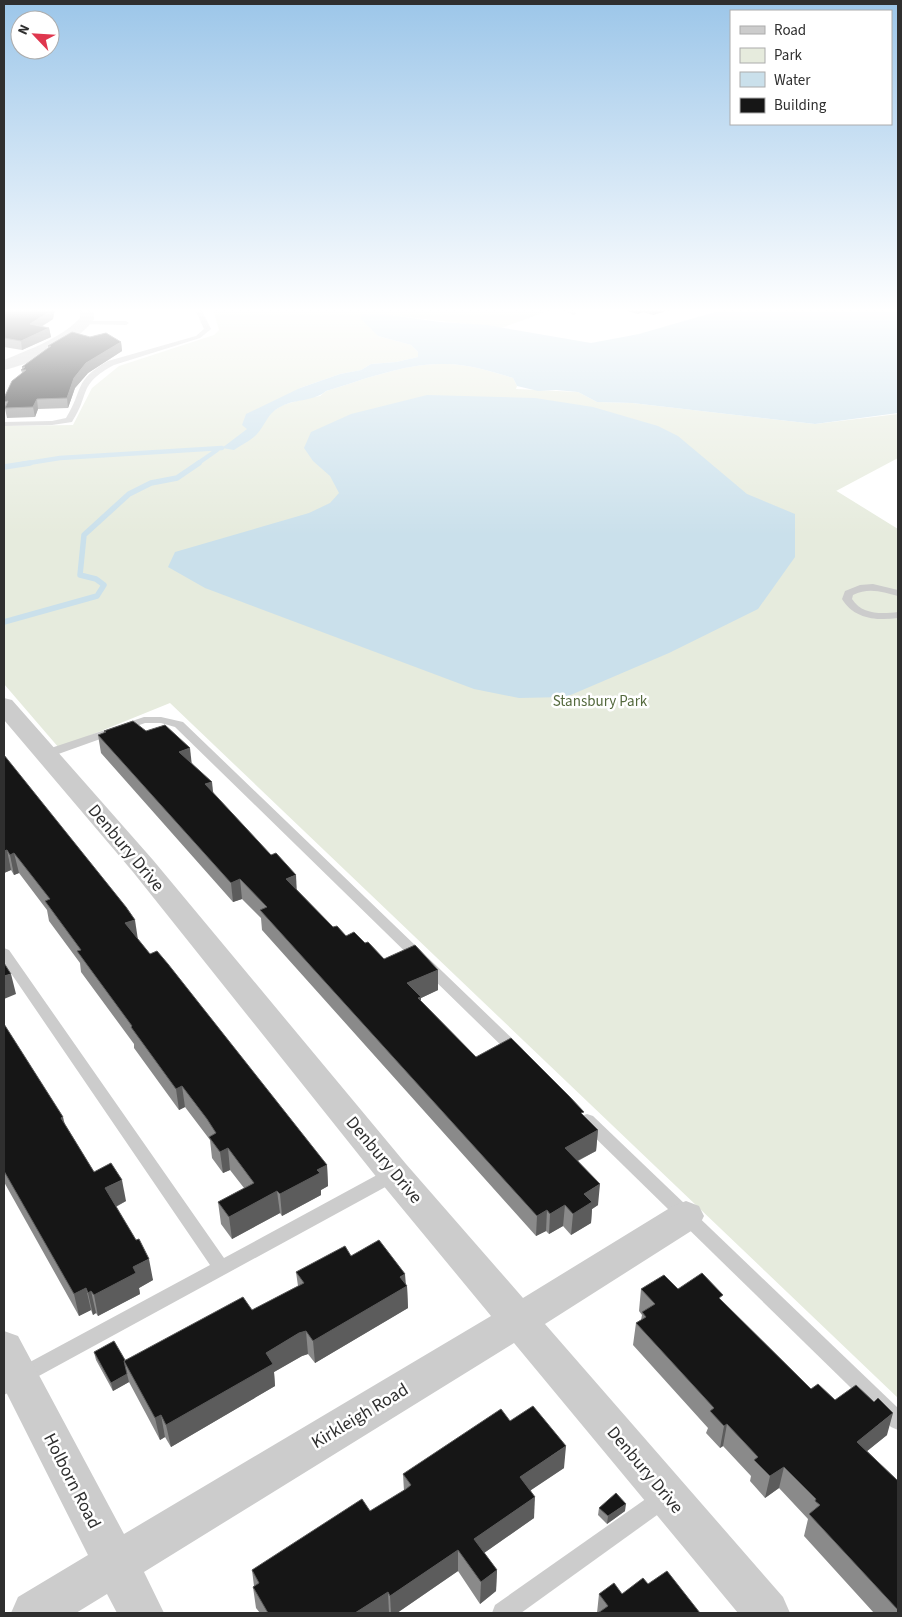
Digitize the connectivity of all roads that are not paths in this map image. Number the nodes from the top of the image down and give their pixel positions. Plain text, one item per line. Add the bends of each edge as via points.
1 (83, 384) edge
2 (4, 424) edge
3 (898, 593) edge
4 (898, 615) edge
5 (8, 718) edge
6 (46, 754) junction
7 (4, 953) edge
8 (530, 1065) edge
9 (580, 1113) edge
10 (394, 1174) junction
11 (686, 1216) junction
12 (221, 1267) junction
13 (519, 1320) junction
14 (9, 1370) edge
15 (898, 1421) edge
16 (666, 1496) junction
17 (115, 1564) junction
18 (34, 1613) edge
19 (140, 1613) edge
20 (503, 1613) edge
21 (767, 1613) edge

1 - 2 lane via 69,420
3 - 4 lane via 882,588 862,588 849,594 847,599 864,614
5 - 6 street, Denbury Drive
6 - 8 lane via 144,720 179,724
6 - 10 street, Denbury Drive via 143,866
7 - 12 lane
9 - 11 lane
10 - 12 lane
10 - 13 street, Denbury Drive
11 - 13 street, Kirkleigh Road
11 - 15 lane
12 - 14 lane
13 - 16 street, Denbury Drive
13 - 17 street, Kirkleigh Road
14 - 17 street, Holborn Road
16 - 20 lane
16 - 21 street, Denbury Drive
17 - 18 street, Kirkleigh Road
17 - 19 street, Holborn Road

